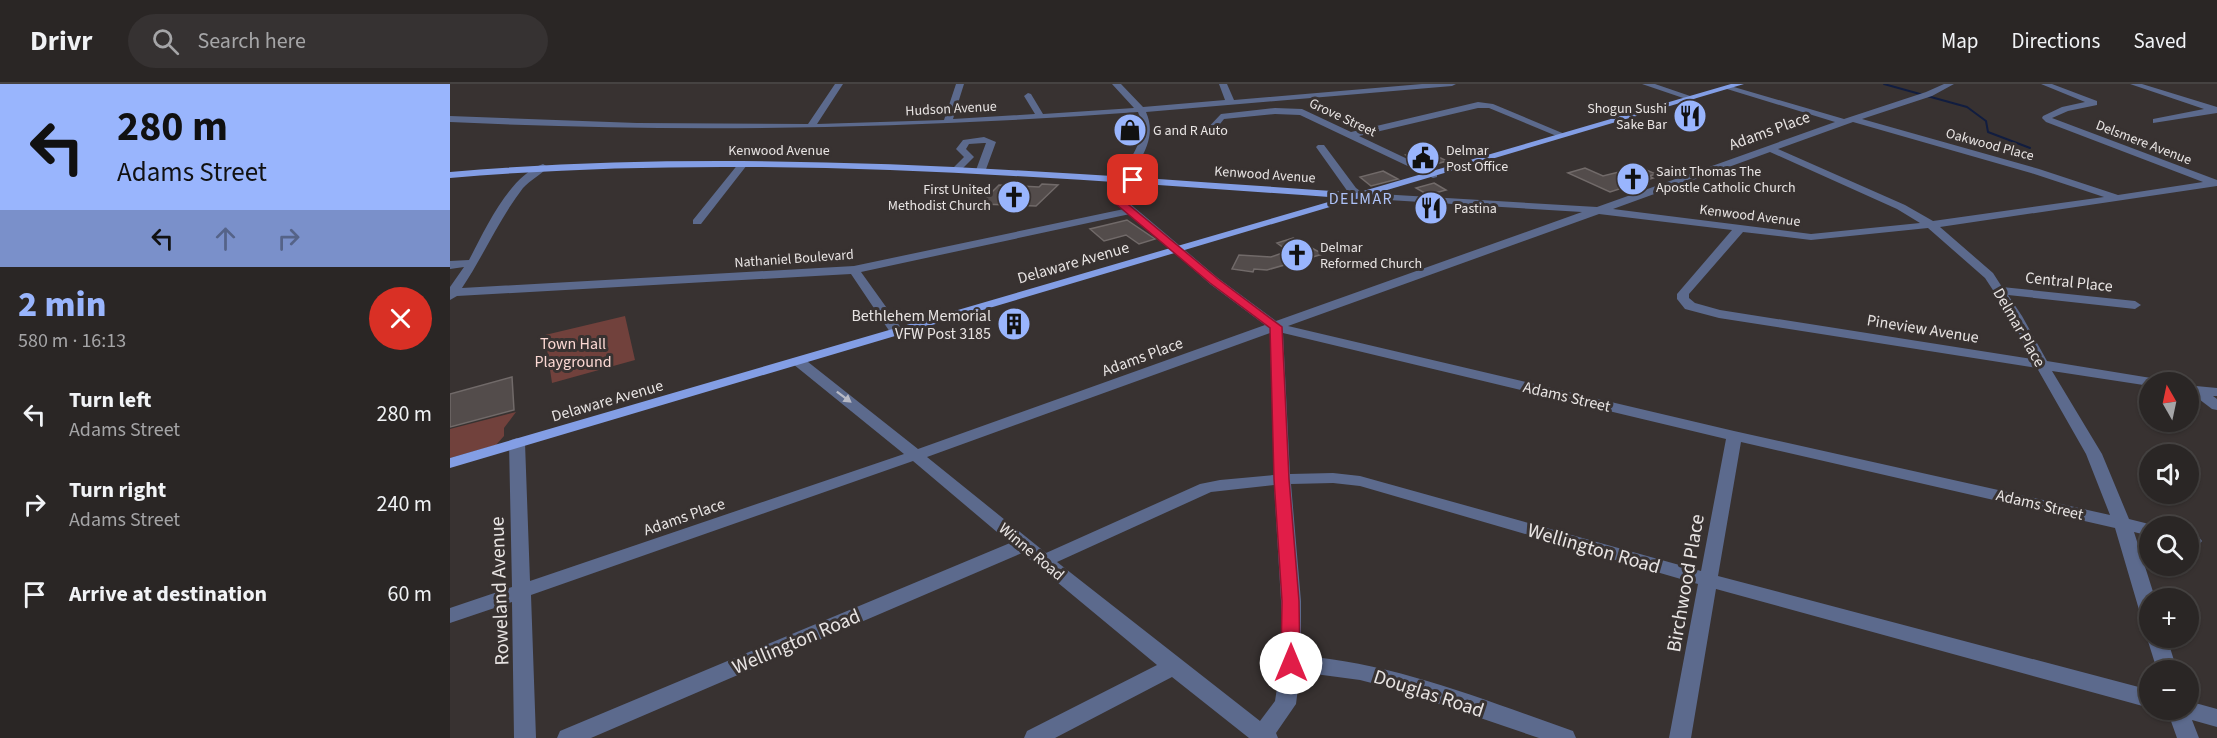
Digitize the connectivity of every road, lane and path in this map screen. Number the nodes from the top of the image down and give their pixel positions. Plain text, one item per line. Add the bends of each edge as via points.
1 (839, 84) edge
2 (960, 84) edge
3 (1116, 84) edge
4 (1223, 84) edge
5 (1452, 84) edge
6 (1646, 84) edge
7 (1740, 84) edge
8 (1950, 84) edge
9 (2045, 84) edge
10 (2134, 84) edge
11 (1730, 87) junction
12 (1028, 96) dead end
13 (1692, 98) junction
14 (1230, 101) junction
15 (2216, 109) edge
16 (1142, 111) junction
17 (1041, 117) junction
18 (450, 119) edge
19 (1848, 120) junction
20 (2156, 121) dead end
21 (948, 122) junction
22 (810, 127) junction
23 (1208, 133) dead end
24 (1351, 135) junction
25 (1563, 135) junction
26 (1321, 147) dead end
27 (1771, 149) junction
28 (742, 165) junction
29 (543, 167) junction
30 (957, 169) junction
31 (981, 170) junction
32 (450, 175) edge
33 (1433, 175) junction
34 (1122, 179) junction
35 (2216, 183) edge
36 (1393, 186) junction
37 (1360, 196) junction
38 (1402, 198) junction
39 (2120, 199) junction
40 (1597, 210) junction
41 (1131, 211) junction
42 (1574, 214) junction
43 (697, 222) dead end
44 (1930, 224) junction
45 (1739, 229) junction
46 (1177, 249) junction
47 (473, 263) junction
48 (450, 265) edge
49 (854, 270) junction
50 (1999, 290) junction
51 (452, 294) edge
52 (2134, 305) dead end
53 (1276, 327) junction
54 (897, 332) junction
55 (798, 361) junction
56 (2042, 365) junction
57 (2139, 380) edge
58 (2199, 390) edge
59 (2217, 392) edge
60 (2199, 394) edge
61 (2217, 406) edge
62 (1734, 436) junction
63 (517, 443) junction
64 (916, 455) junction
65 (450, 463) edge
66 (1282, 479) junction
67 (2122, 523) junction
68 (2139, 527) edge
69 (1025, 544) junction
70 (1044, 561) junction
71 (1708, 580) junction
72 (2142, 588) edge
73 (522, 591) junction
74 (450, 616) edge
75 (1291, 663) junction
76 (1172, 667) junction
77 (2139, 696) edge
78 (2199, 713) edge
79 (2217, 718) edge
80 (2182, 720) edge
81 (1263, 737) edge
82 (525, 738) edge
83 (568, 738) edge
84 (1035, 738) edge
85 (1565, 738) edge
86 (1680, 738) edge
87 (2188, 738) edge

1 - 22 street
2 - 21 street
3 - 16 street
4 - 14 street
5 - 14 street, Hudson Avenue
6 - 13 street
7 - 11 main road, Delaware Avenue
8 - 19 street, Adams Place
9 - 35 street, Delsmere Avenue via 2094,103 2046,118
10 - 15 street
11 - 13 main road, Delaware Avenue
11 - 19 street, Oakwood Place
12 - 17 street
13 - 25 main road, Delaware Avenue
14 - 16 street, Hudson Avenue
15 - 20 street
16 - 17 street, Hudson Avenue
16 - 34 street via 1146,138
17 - 21 street, Hudson Avenue
18 - 22 street, Hudson Avenue via 637,128
19 - 27 street, Adams Place
19 - 39 street, Oakwood Place via 2035,171
21 - 22 street, Hudson Avenue
23 - 24 street, Grove Street via 1221,117 1288,111 1302,112
24 - 25 street via 1478,105 1490,106
24 - 33 street, Grove Street
25 - 33 main road, Delaware Avenue
26 - 37 street
27 - 40 street, Adams Place
27 - 44 street, Delmar Place via 1901,207
28 - 29 main road, Kenwood Avenue
28 - 30 main road, Kenwood Avenue
28 - 43 street
29 - 32 main road, Kenwood Avenue
29 - 47 street via 510,198
30 - 31 main road, Kenwood Avenue
30 - 31 street via 969,157 961,149 966,142 991,141
31 - 34 main road, Kenwood Avenue
33 - 36 main road, Delaware Avenue
34 - 37 main road, Kenwood Avenue
34 - 41 street, Adams Street via 1117,198
35 - 39 street, Kenwood Avenue
36 - 37 main road, Delaware Avenue
36 - 38 main road via 1390,191
37 - 38 street, Kenwood Avenue
37 - 46 main road, Delaware Avenue
38 - 42 street, Kenwood Avenue
39 - 44 street, Kenwood Avenue
40 - 42 street, Adams Place
40 - 45 street, Kenwood Avenue
41 - 46 street, Adams Street
41 - 49 street, Nathaniel Boulevard
42 - 53 street, Adams Place
44 - 45 street, Kenwood Avenue via 1819,237
44 - 50 street, Delmar Place via 1989,276
45 - 56 street, Pineview Avenue via 1683,294 1690,306
46 - 53 street, Adams Street
46 - 54 main road, Delaware Avenue
47 - 48 street
47 - 51 street
49 - 51 street, Nathaniel Boulevard
49 - 54 street
50 - 52 street, Central Place
50 - 56 street, Delmar Place
53 - 62 street, Adams Street
53 - 64 street, Adams Place
53 - 66 street
54 - 55 main road, Delaware Avenue
55 - 63 main road, Delaware Avenue
55 -> 64 street, Winne Road
56 - 57 street, Pineview Avenue
56 - 67 street, Delmar Place via 2094,454
58 - 59 street
60 - 61 street
62 - 67 street, Adams Street
62 - 71 street, Birchwood Place
63 - 65 main road, Delaware Avenue
63 - 73 street, Roweland Avenue
64 - 69 street, Winne Road
64 - 73 street, Adams Place
66 - 70 street, Wellington Road via 1206,488
66 - 71 street, Wellington Road via 1360,481
66 - 75 street via 1291,601
67 - 68 street, Adams Street
67 - 72 street, Delmar Place
69 - 70 street, Winne Road
69 - 83 street, Wellington Road
70 - 76 street, Winne Road
71 - 77 street, Wellington Road
71 - 86 street, Birchwood Place
73 - 74 street, Adams Place
73 - 82 street, Roweland Avenue
75 - 81 street via 1285,704
75 - 85 street, Douglas Road via 1364,672
76 - 81 street, Winne Road
76 - 84 street
78 - 79 street
80 - 87 street

